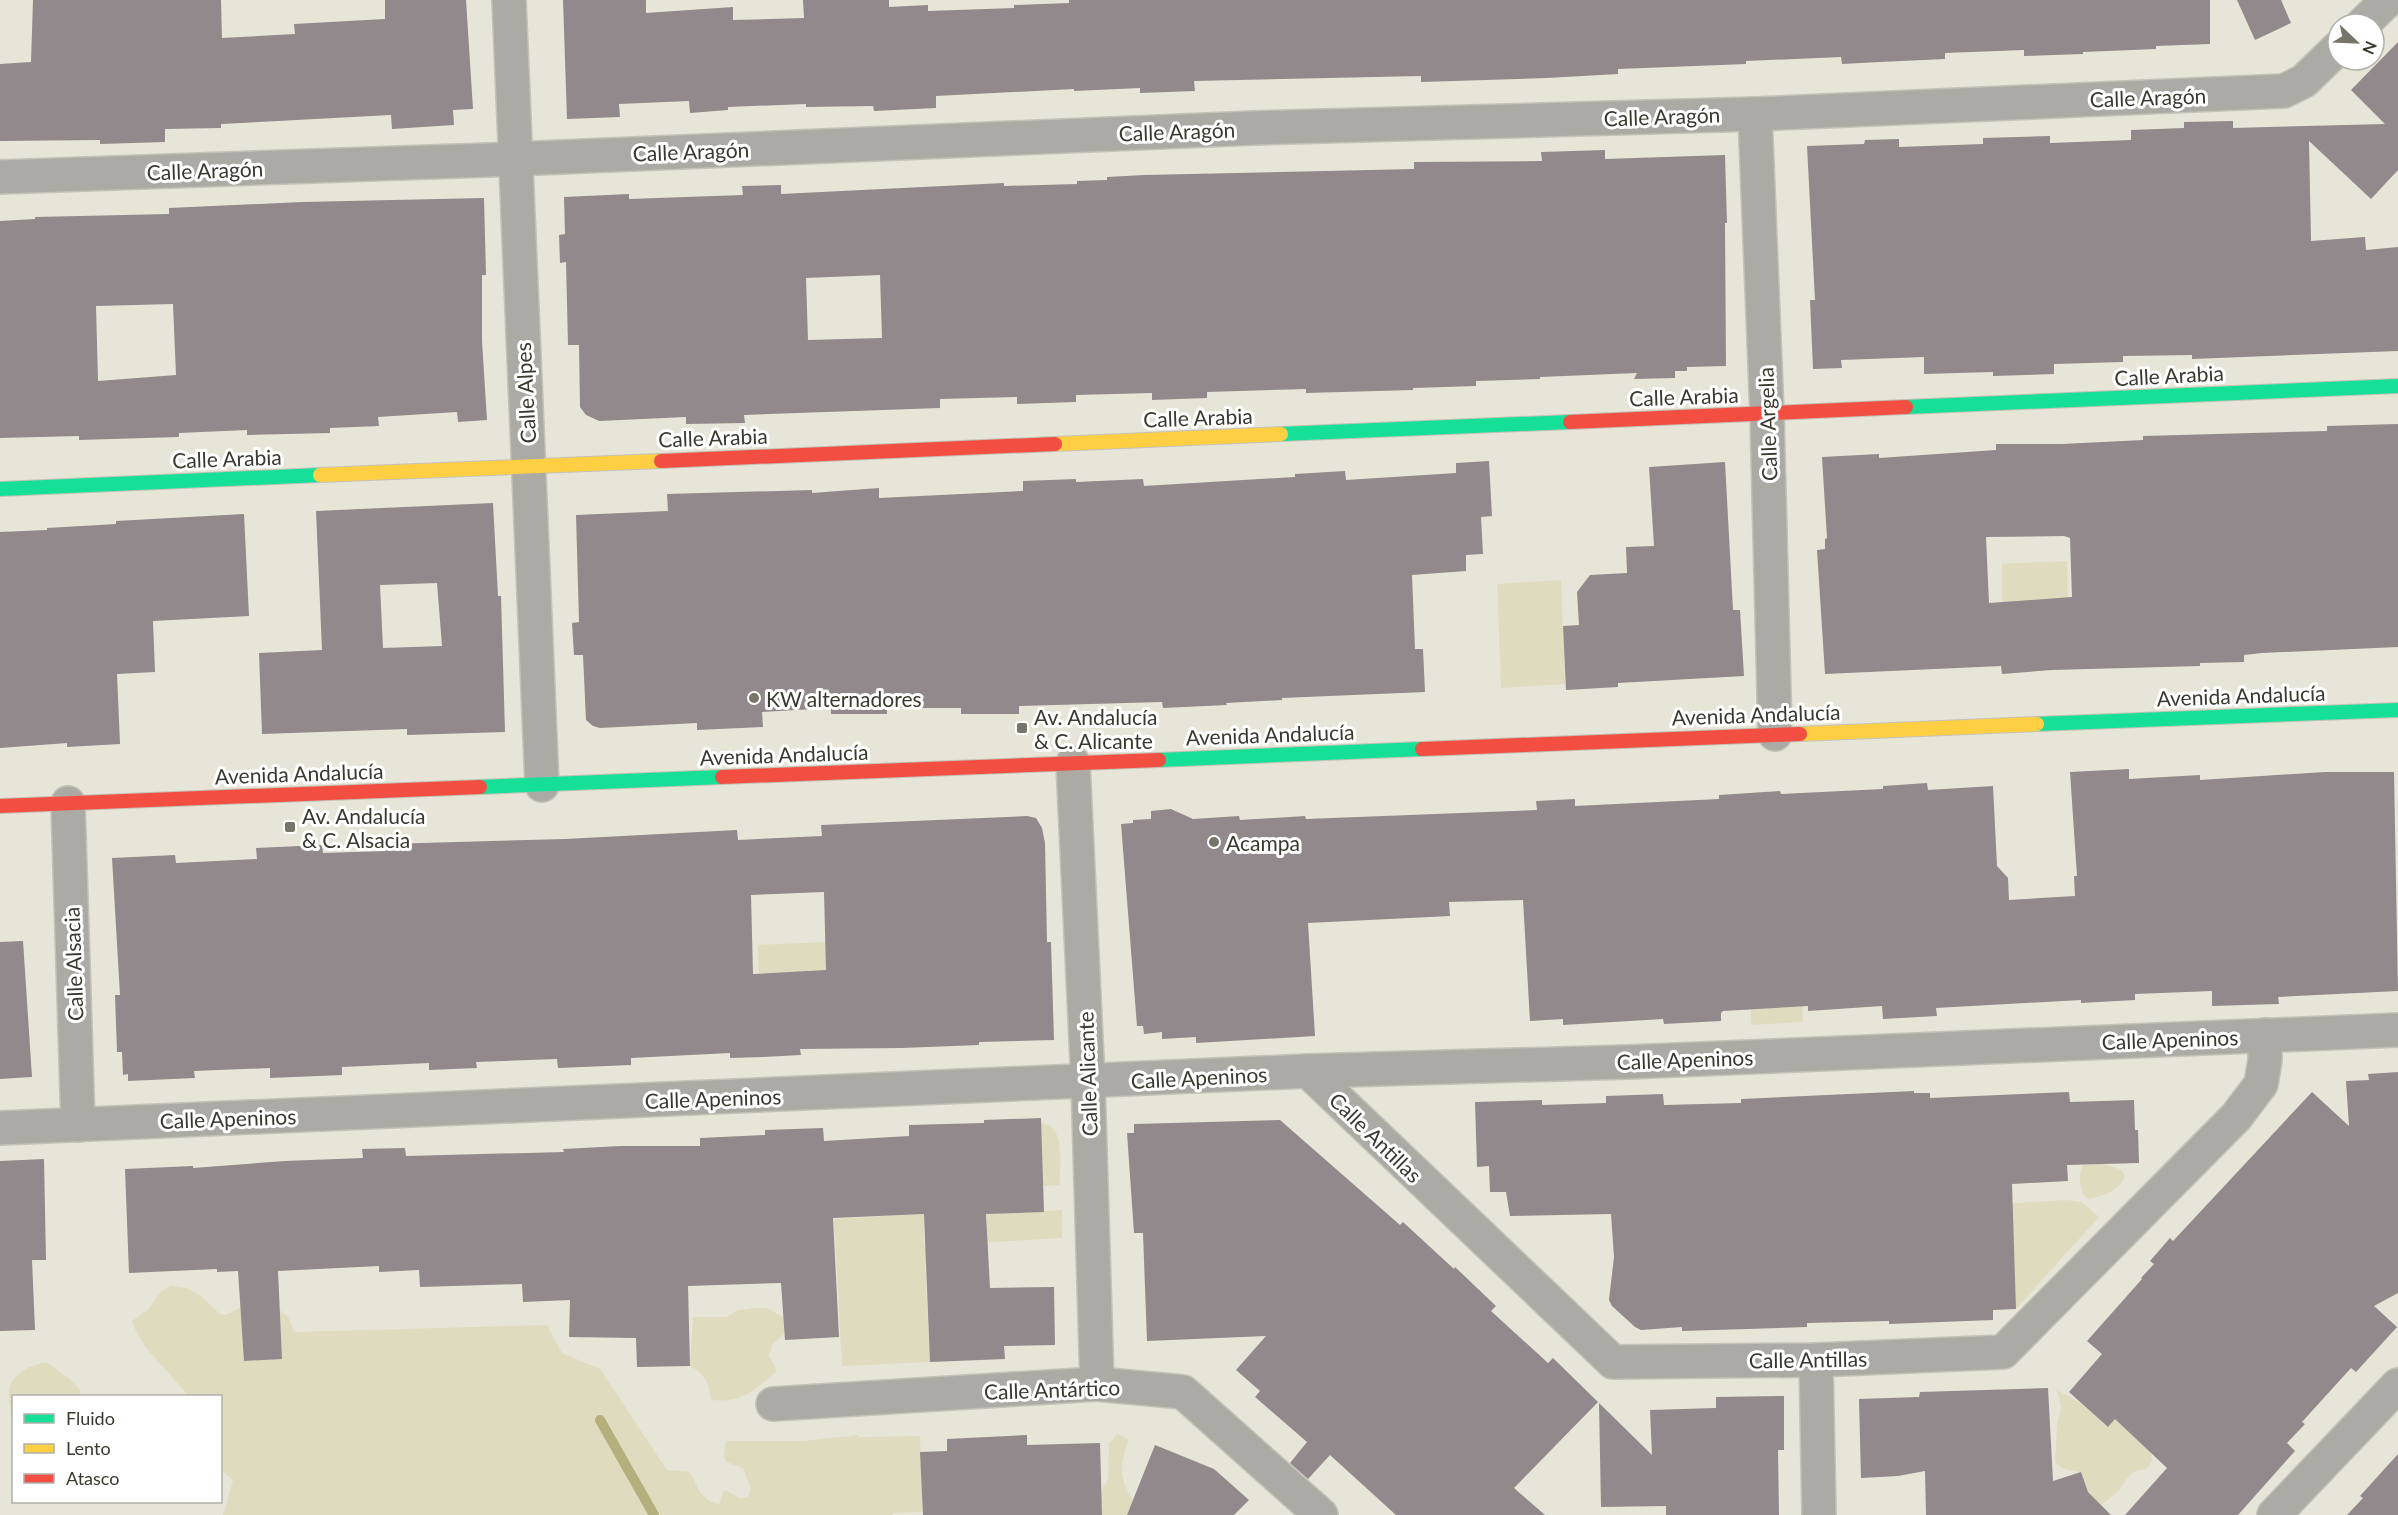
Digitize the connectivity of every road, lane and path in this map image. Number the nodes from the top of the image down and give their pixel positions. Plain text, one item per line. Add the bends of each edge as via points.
1 (509, 0) edge
2 (2388, 0) edge
3 (2376, 12) edge
4 (2326, 60) edge
5 (1755, 114) junction
6 (514, 159) junction
7 (0, 177) edge
8 (2398, 386) edge
9 (1767, 414) junction
10 (529, 466) junction
11 (0, 489) edge
12 (2398, 710) edge
13 (1775, 734) junction
14 (1073, 764) junction
15 (542, 785) junction
16 (68, 803) junction
17 (0, 806) edge
18 (2398, 1030) edge
19 (2265, 1035) junction
20 (1308, 1071) junction
21 (1088, 1082) junction
22 (78, 1125) junction
23 (0, 1128) edge
24 (1816, 1360) junction
25 (1097, 1384) junction
26 (2398, 1385) edge
27 (772, 1404) dead end
28 (1321, 1515) edge
29 (1819, 1515) edge
30 (2274, 1515) edge

1 - 6 street, Calle Alpes
2 - 3 street
4 - 5 street, Calle Aragón via 2304,81 2284,91
5 - 6 street, Calle Aragón via 1254,128
5 - 9 street, Calle Argelia
6 - 7 street, Calle Aragón
6 - 10 street, Calle Alpes
8 - 9 street, Calle Arabia
9 - 10 street, Calle Arabia
9 - 13 street, Calle Argelia
10 - 11 street, Calle Arabia
10 - 15 street, Calle Alpes
12 - 13 street, Avenida Andalucía
13 - 14 street, Avenida Andalucía
14 - 15 street, Avenida Andalucía
14 - 21 street, Calle Alicante
15 - 16 street, Avenida Andalucía
16 - 17 street, Avenida Andalucía
16 - 22 street, Calle Alsacia
18 - 19 street, Calle Apeninos
19 - 20 street, Calle Apeninos
19 - 24 street, Calle Antillas via 2261,1084 2236,1117 2003,1352
20 - 21 street, Calle Apeninos
20 - 24 street, Calle Antillas via 1613,1362
21 - 22 street, Calle Apeninos
21 - 25 street, Calle Alicante
22 - 23 street, Calle Apeninos
24 - 29 street
25 - 27 street, Calle Antártico
25 - 28 street, Calle Antártico via 1183,1392
26 - 30 street

